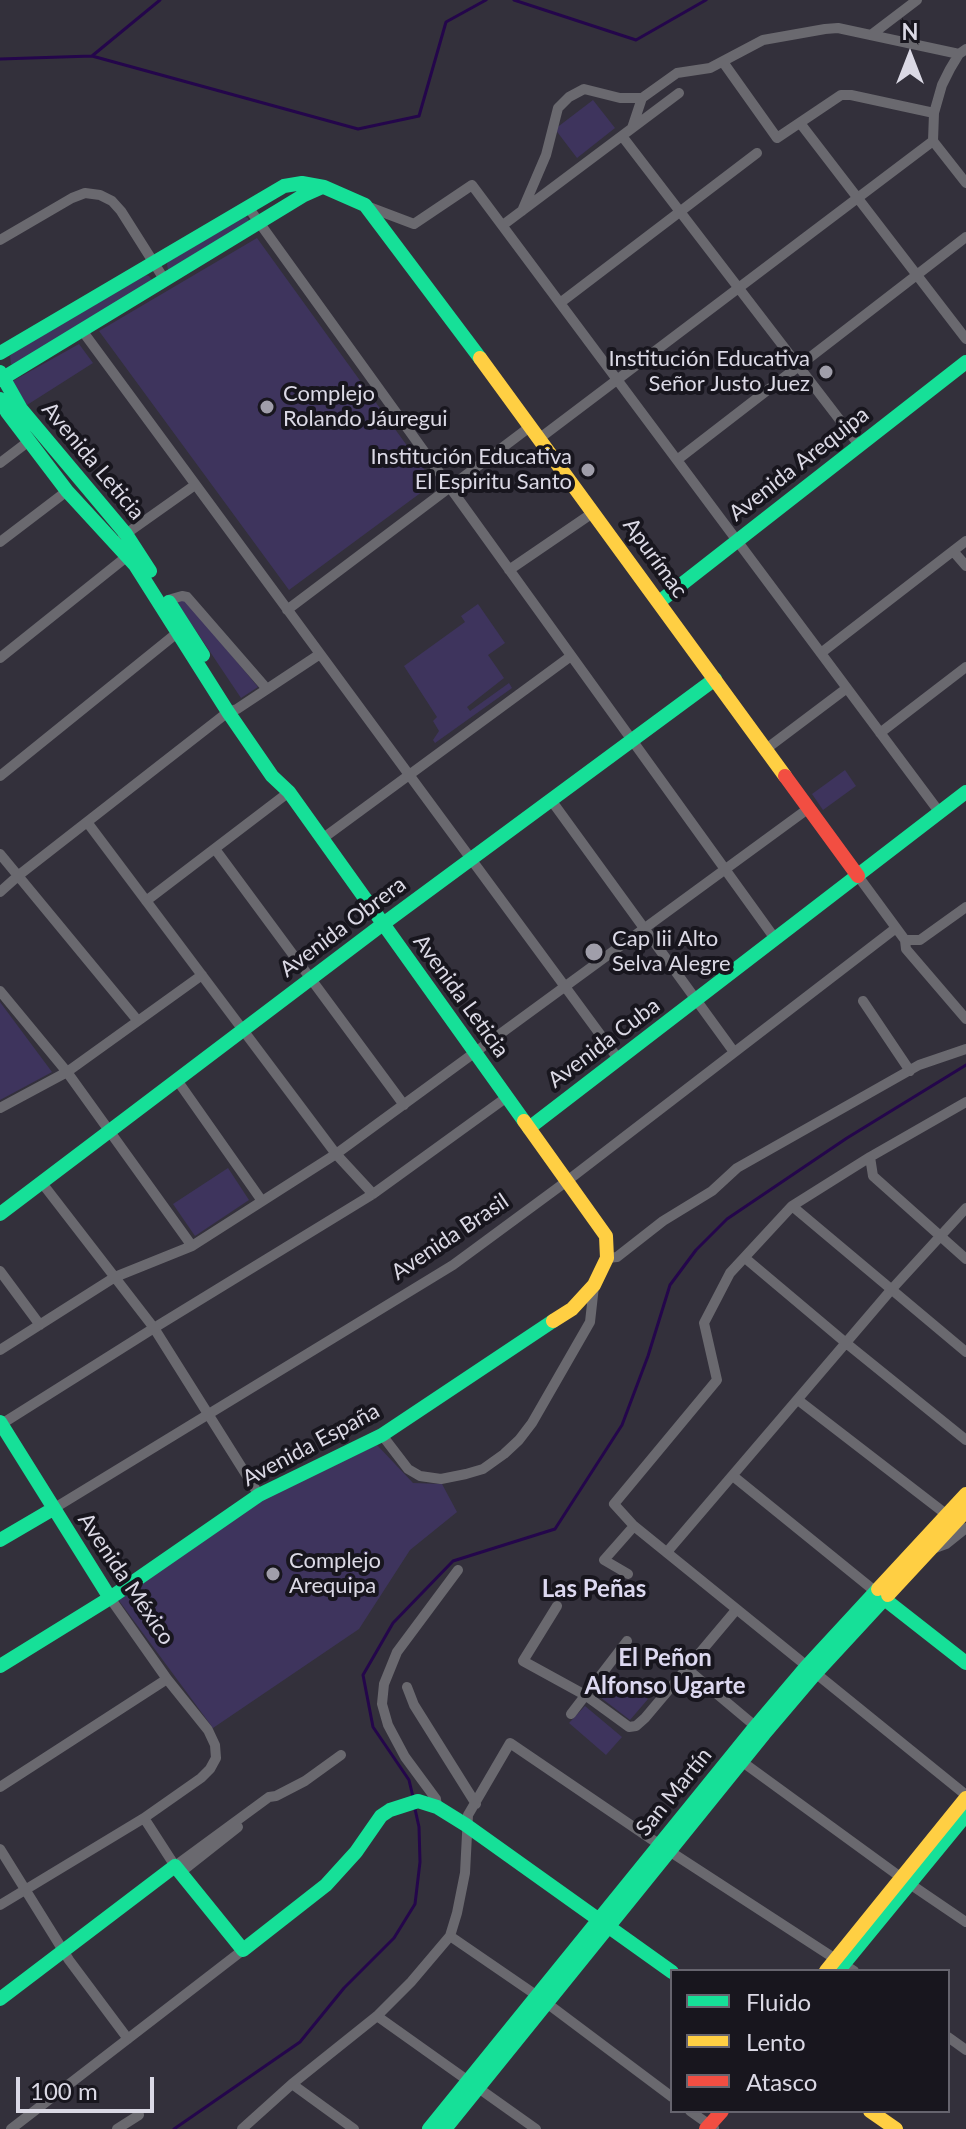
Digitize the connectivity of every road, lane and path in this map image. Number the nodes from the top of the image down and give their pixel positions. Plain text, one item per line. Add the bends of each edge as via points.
1 (917, 0) edge
2 (871, 35) junction
3 (963, 51) edge
4 (723, 62) junction
5 (679, 93) dead end
6 (642, 98) junction
7 (934, 113) junction
8 (800, 123) junction
9 (632, 128) junction
10 (622, 136) junction
11 (933, 141) junction
12 (757, 153) dead end
13 (966, 183) edge
14 (324, 187) junction
15 (858, 198) junction
16 (365, 205) junction
17 (248, 207) junction
18 (522, 211) junction
19 (680, 212) junction
20 (259, 223) junction
21 (414, 224) junction
22 (503, 225) junction
23 (966, 237) edge
24 (0, 240) edge
25 (393, 240) junction
26 (153, 263) junction
27 (917, 275) junction
28 (164, 279) junction
29 (739, 288) junction
30 (560, 303) junction
31 (81, 329) junction
32 (966, 339) edge
33 (0, 353) edge
34 (966, 362) edge
35 (799, 366) junction
36 (1, 377) edge
37 (617, 380) junction
38 (0, 399) edge
39 (536, 432) junction
40 (29, 441) junction
41 (859, 445) junction
42 (677, 460) junction
43 (0, 463) edge
44 (195, 485) junction
45 (450, 487) junction
46 (67, 491) junction
47 (594, 512) junction
48 (120, 538) junction
49 (737, 541) junction
50 (966, 541) edge
51 (0, 542) edge
52 (953, 551) junction
53 (132, 552) junction
54 (966, 566) edge
55 (509, 570) junction
56 (168, 600) junction
57 (659, 602) junction
58 (287, 610) junction
59 (177, 633) junction
60 (821, 653) junction
61 (320, 654) junction
62 (571, 656) junction
63 (0, 658) edge
64 (966, 667) edge
65 (715, 679) junction
66 (847, 688) junction
67 (267, 689) junction
68 (233, 710) junction
69 (880, 733) junction
70 (632, 740) junction
71 (766, 749) junction
72 (409, 775) junction
73 (0, 776) edge
74 (284, 787) junction
75 (966, 792) edge
76 (551, 800) junction
77 (809, 808) junction
78 (940, 813) junction
79 (87, 822) junction
80 (322, 839) junction
81 (215, 849) junction
82 (0, 854) edge
83 (471, 859) junction
84 (725, 870) junction
85 (19, 875) junction
86 (858, 876) junction
87 (0, 892) edge
88 (146, 901) junction
89 (966, 907) edge
90 (383, 924) junction
91 (896, 928) junction
92 (644, 929) junction
93 (776, 940) junction
94 (905, 940) junction
95 (202, 975) junction
96 (311, 979) junction
97 (565, 987) junction
98 (0, 991) edge
99 (696, 1000) junction
100 (863, 1001) dead end
101 (966, 1019) edge
102 (138, 1021) junction
103 (243, 1030) junction
104 (966, 1049) edge
105 (734, 1052) junction
106 (475, 1053) junction
107 (619, 1060) junction
108 (910, 1071) junction
109 (67, 1072) junction
110 (177, 1080) junction
111 (507, 1097) junction
112 (966, 1102) edge
113 (404, 1105) junction
114 (0, 1108) edge
115 (529, 1128) junction
116 (110, 1131) junction
117 (336, 1154) junction
118 (870, 1157) junction
119 (567, 1181) junction
120 (42, 1183) junction
121 (373, 1194) junction
122 (262, 1201) junction
123 (792, 1206) junction
124 (966, 1208) edge
125 (0, 1214) edge
126 (606, 1236) joint
127 (940, 1236) junction
128 (192, 1246) junction
129 (607, 1258) junction
130 (745, 1258) junction
131 (966, 1259) edge
132 (0, 1271) edge
133 (115, 1277) junction
134 (594, 1285) junction
135 (891, 1290) junction
136 (572, 1309) junction
137 (590, 1322) junction
138 (40, 1325) junction
139 (154, 1328) junction
140 (846, 1343) junction
141 (0, 1350) edge
142 (966, 1352) edge
143 (798, 1400) junction
144 (208, 1414) junction
145 (0, 1424) edge
146 (382, 1435) junction
147 (966, 1440) edge
148 (733, 1476) junction
149 (966, 1494) edge
150 (259, 1495) junction
151 (53, 1509) junction
152 (959, 1519) edge
153 (634, 1526) junction
154 (0, 1540) edge
155 (667, 1552) junction
156 (458, 1570) dead end
157 (628, 1574) dead end
158 (880, 1596) junction
159 (110, 1598) junction
160 (557, 1606) dead end
161 (736, 1610) junction
162 (627, 1641) dead end
163 (966, 1663) edge
164 (0, 1666) edge
165 (686, 1668) junction
166 (810, 1671) junction
167 (167, 1679) junction
168 (407, 1687) dead end
169 (585, 1695) junction
170 (571, 1714) dead end
171 (760, 1730) junction
172 (341, 1755) dead end
173 (737, 1758) junction
174 (0, 1787) edge
175 (966, 1796) edge
176 (476, 1804) junction
177 (437, 1807) junction
178 (966, 1815) edge
179 (144, 1818) junction
180 (466, 1825) junction
181 (665, 1848) junction
182 (0, 1849) edge
183 (178, 1869) junction
184 (906, 1880) junction
185 (25, 1890) junction
186 (0, 1905) edge
187 (966, 1922) edge
188 (603, 1924) junction
189 (450, 1936) junction
190 (243, 1950) junction
191 (66, 1956) junction
192 (843, 1966) edge
193 (670, 1971) edge
194 (0, 1999) edge
195 (542, 1999) junction
196 (0, 2011) edge
197 (377, 2016) junction
198 (128, 2039) junction
199 (292, 2084) junction
200 (473, 2086) junction
201 (670, 2095) edge
202 (873, 2113) edge
203 (139, 2115) dead end
204 (11, 2129) edge
205 (117, 2129) edge
206 (242, 2129) edge
207 (354, 2129) edge
208 (429, 2129) edge
209 (445, 2129) edge
210 (536, 2129) edge
211 (896, 2129) edge

1 - 2 street
2 - 3 street
2 - 4 street via 838,28 778,37
3 - 7 street via 942,85
4 - 6 street via 677,73
4 - 8 street via 777,138
5 - 9 street
6 - 9 street
6 - 18 street via 584,89 569,97 558,108 546,155
7 - 8 street via 841,95
7 - 11 street
8 - 15 street
9 - 10 street
10 - 18 street
10 - 19 street
11 - 13 street
11 - 15 street
12 - 19 street
14 - 16 street
14 - 17 street via 292,183
14 - 20 street
15 - 27 street
15 - 29 street
16 - 21 street
16 - 25 street, Apurímac
17 - 20 street
17 - 26 street
18 - 22 street
19 - 29 street
19 - 30 street
20 - 28 street
20 - 45 street
21 - 22 street via 472,185
21 - 25 street
22 - 30 street
23 - 27 street
24 - 26 street via 72,198 100,195 121,211
25 - 39 street, Apurímac
26 - 28 street
26 - 33 street
27 - 32 street
27 - 35 street
28 - 31 street
29 - 35 street
29 - 37 street
30 - 37 street
31 - 36 street
31 - 44 street
34 - 41 street, Avenida Arequipa
35 - 41 street
35 - 42 street
36 - 48 street, Avenida Leticia
37 - 39 street
37 - 42 street
38 - 40 street, Avenida Leticia
39 - 45 street
39 - 47 street, Apurímac
40 - 43 street
40 - 46 street, Avenida Leticia
41 - 49 street, Avenida Arequipa
42 - 49 street
44 - 48 street
44 - 58 street
45 - 55 street
45 - 58 street
46 - 48 street, Avenida Leticia
46 - 51 street
47 - 55 street
47 - 57 street, Apurímac
48 - 53 street, Avenida Leticia
49 - 57 street, Avenida Arequipa
49 - 60 street
50 - 52 street
52 - 54 street
52 - 60 street
53 - 56 street, Avenida Leticia
53 - 59 street, Avenida Leticia
53 - 63 street
55 - 62 street
56 - 67 street via 187,597
56 - 68 street, Avenida Leticia
57 - 65 street, Apurímac
58 - 61 street
59 - 68 street, Avenida Leticia
59 - 73 street
60 - 66 street
61 - 67 street
61 - 72 street
62 - 70 street
62 - 72 street
64 - 69 street
65 - 70 street, Avenida Obrera
65 - 71 street, Apurímac
66 - 69 street
66 - 71 street
67 - 68 street
68 - 74 street, Avenida Leticia
68 - 79 street
69 - 78 street
70 - 76 street, Avenida Obrera
70 - 84 street
71 - 77 street, Apurímac
72 - 80 street
72 - 83 street
74 - 80 street, Avenida Leticia
74 - 81 street
75 - 78 street, Avenida Cuba
76 - 83 street, Avenida Obrera
76 - 92 street
77 - 84 street
77 - 86 street, Apurímac
78 - 86 street, Avenida Cuba
79 - 85 street
79 - 88 street
80 - 90 street, Avenida Leticia
81 - 88 street
81 - 96 street
82 - 85 street
83 - 90 street, Avenida Obrera
83 - 97 street
84 - 92 street
84 - 93 street
85 - 87 street
85 - 102 street
86 - 91 street, Apurímac
86 - 93 street, Avenida Cuba
88 - 95 street
89 - 94 street via 920,940
90 - 96 street, Avenida Obrera
90 - 106 street, Avenida Leticia
91 - 94 street, Apurímac
91 - 105 street, Avenida Brasil
92 - 97 street
92 - 99 street
93 - 99 street, Avenida Cuba
94 - 101 street, Apurímac via 906,949
95 - 102 street
95 - 103 street
96 - 103 street, Avenida Obrera
96 - 113 street
97 - 106 street
97 - 107 street
98 - 109 street
99 - 105 street
99 - 107 street, Avenida Cuba
100 - 108 street
102 - 109 street
103 - 110 street, Avenida Obrera
103 - 117 street
104 - 108 street
105 - 119 street, Avenida Brasil
106 - 111 street, Avenida Leticia
106 - 113 street
107 - 115 street, Avenida Cuba
108 - 129 street via 737,1168 617,1257
109 - 114 street
109 - 116 street
110 - 116 street, Avenida Obrera
110 - 122 street
111 - 115 street, Avenida Leticia
111 - 121 street
112 - 118 street
113 - 117 street
115 - 119 street, Avenida Leticia
116 - 120 street, Avenida Obrera
116 - 128 street
117 - 121 street
117 - 122 street
118 - 123 street
118 - 127 street via 873,1176
119 - 126 street, Avenida Leticia
119 - 144 street, Avenida Brasil via 453,1265
120 - 125 street, Avenida Obrera
120 - 133 street
121 - 139 street
122 - 128 street
123 - 130 street
123 - 135 street
124 - 127 street
126 - 129 street, Avenida España
127 - 131 street
127 - 135 street
128 - 133 street
129 - 134 street, Avenida España
130 - 140 street
130 - 153 street via 730,1273 704,1323 717,1380 614,1504
132 - 138 street
133 - 138 street
133 - 139 street
134 - 136 street, Avenida España
134 - 137 street
135 - 140 street
135 - 142 street
136 - 137 street
136 - 146 street, Avenida España
137 - 146 street via 532,1423 483,1469 441,1479 420,1476 408,1469
138 - 141 street
139 - 144 street
139 - 145 street
140 - 143 street
140 - 147 street
143 - 148 street
143 - 152 street
144 - 150 street
144 - 151 street, Avenida Brasil
145 - 151 street, Avenida México
146 - 150 street, Avenida España
148 - 155 street
148 - 158 street
149 - 152 street, San Martín
150 - 159 street, Avenida España
151 - 154 street, Avenida Brasil
151 - 159 street, Avenida México
152 - 158 street, San Martín
153 - 155 street
153 - 157 street via 604,1560
155 - 161 street
156 - 177 street via 397,1652 382,1704 405,1757
158 - 163 street
158 - 166 street, San Martín
159 - 164 street, Avenida España
159 - 167 street, Avenida México
160 - 169 street via 523,1661
161 - 165 street
161 - 166 street
162 - 169 street
165 - 169 street via 636,1726 629,1727
165 - 171 street
166 - 171 street, San Martín
166 - 175 street
167 - 174 street
167 - 179 street, Avenida México via 208,1730 216,1758 201,1778
168 - 176 street
169 - 170 street
171 - 173 street, San Martín
172 - 183 street
173 - 181 street, San Martín
173 - 184 street
175 - 184 street
176 - 180 street
176 - 181 street via 510,1743
177 - 180 street
177 - 190 street via 411,1802 381,1816 326,1885
178 - 184 street
179 - 183 street
179 - 185 street
180 - 188 street
180 - 189 street via 465,1873
181 - 188 street, San Martín
181 - 192 street
182 - 185 street
183 - 190 street
183 - 191 street
184 - 187 street
184 - 192 street
185 - 186 street
185 - 191 street
188 - 193 street
188 - 195 street, San Martín
189 - 195 street
189 - 197 street
190 - 198 street
191 - 194 street
191 - 196 street
191 - 198 street
195 - 200 street, San Martín
195 - 201 street
197 - 199 street
197 - 200 street
198 - 204 street
199 - 206 street
199 - 207 street
200 - 208 street, San Martín
200 - 209 street, San Martín
200 - 210 street
202 - 211 street
203 - 205 street

